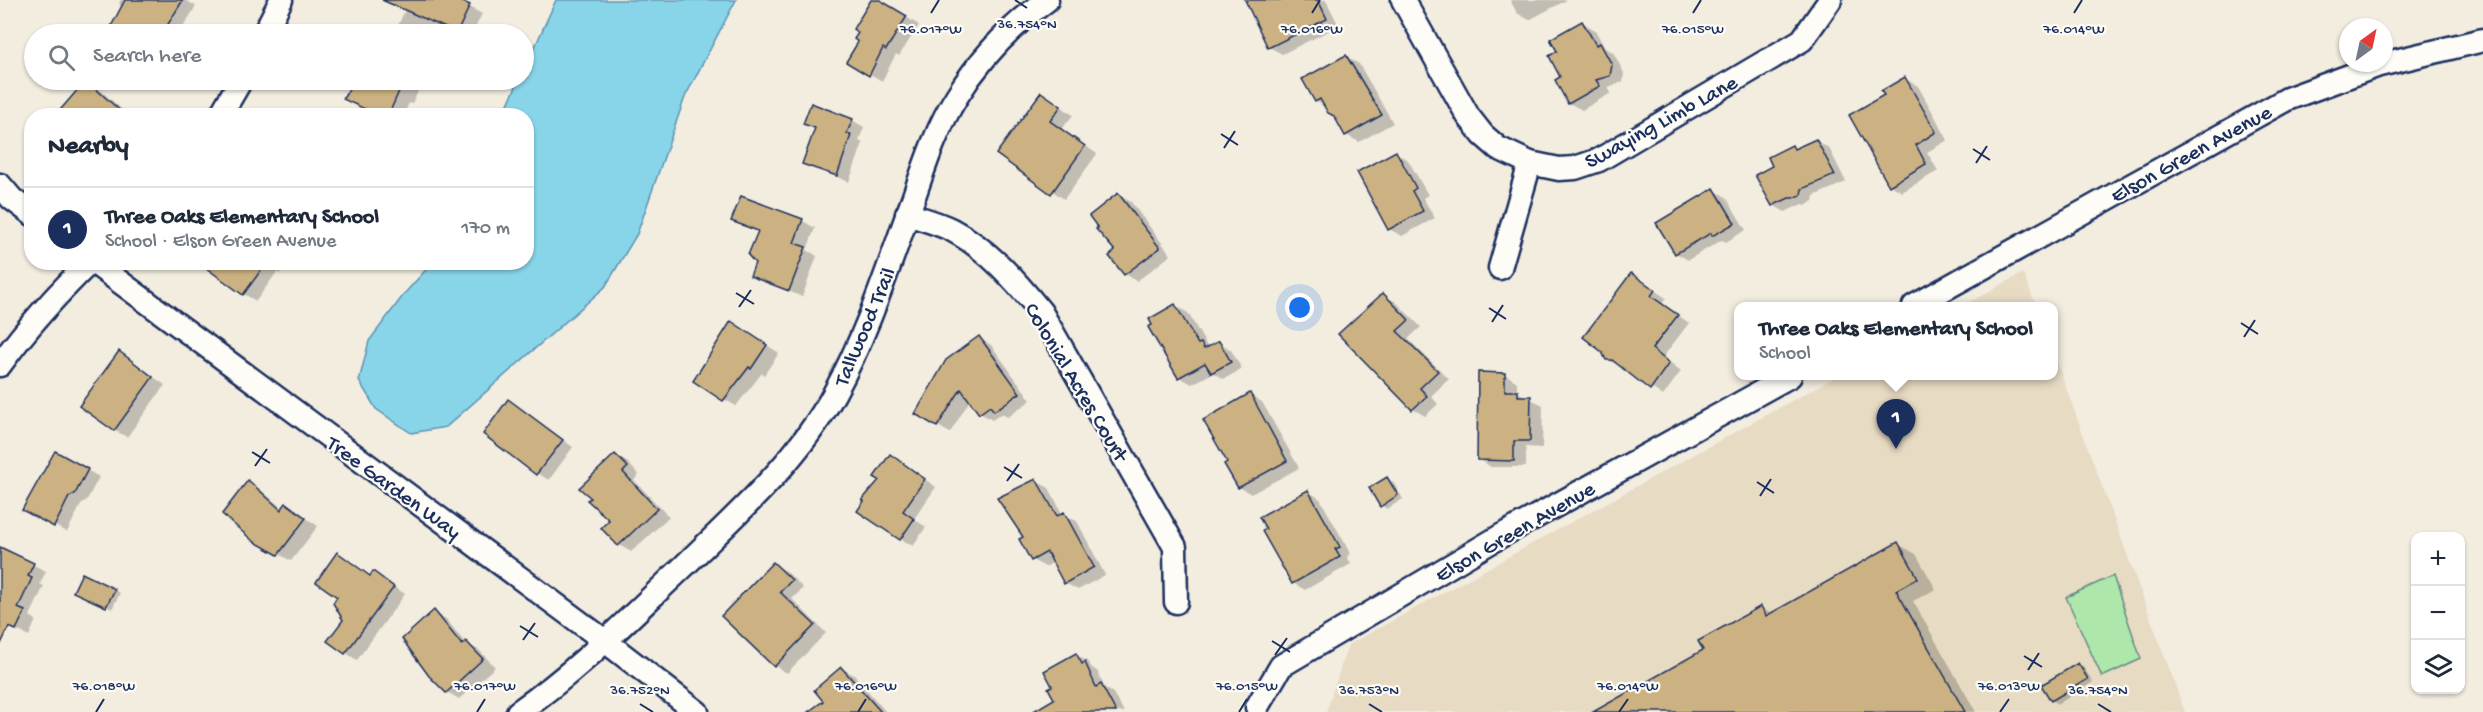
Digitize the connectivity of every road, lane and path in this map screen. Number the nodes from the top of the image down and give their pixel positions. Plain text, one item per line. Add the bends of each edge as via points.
1 (280, 0) edge
2 (1047, 0) edge
3 (1403, 0) edge
4 (1830, 0) edge
5 (269, 24) edge
6 (2483, 39) edge
7 (235, 90) edge
8 (225, 108) edge
9 (1530, 164) junction
10 (0, 185) edge
11 (24, 208) edge
12 (908, 214) junction
13 (1500, 268) dead end
14 (83, 270) edge
15 (102, 270) edge
16 (1921, 302) edge
17 (0, 365) edge
18 (1781, 380) edge
19 (1176, 602) dead end
20 (605, 641) junction
21 (1257, 707) dead end
22 (518, 712) edge
23 (697, 712) edge

1 - 5 street
2 - 12 street, Tallwood Trail via 1010,30 957,97 933,142
3 - 9 street, Swaying Limb Lane via 1468,116 1498,148
4 - 9 street, Swaying Limb Lane via 1802,40 1599,160 1559,169
6 - 16 street, Elson Green Avenue via 2379,65 2287,99
7 - 8 street
9 - 13 street
10 - 11 street
12 - 19 street, Colonial Acres Court via 951,230 985,253 1015,280 1041,312 1175,547
12 - 20 street, Tallwood Trail via 858,348 803,442 768,484
14 - 17 street via 19,338
15 - 20 street, Tree Garden Way
18 - 21 street, Elson Green Avenue via 1499,537 1281,666
20 - 22 street, Tallwood Trail via 573,671
20 - 23 street, Tree Garden Way

